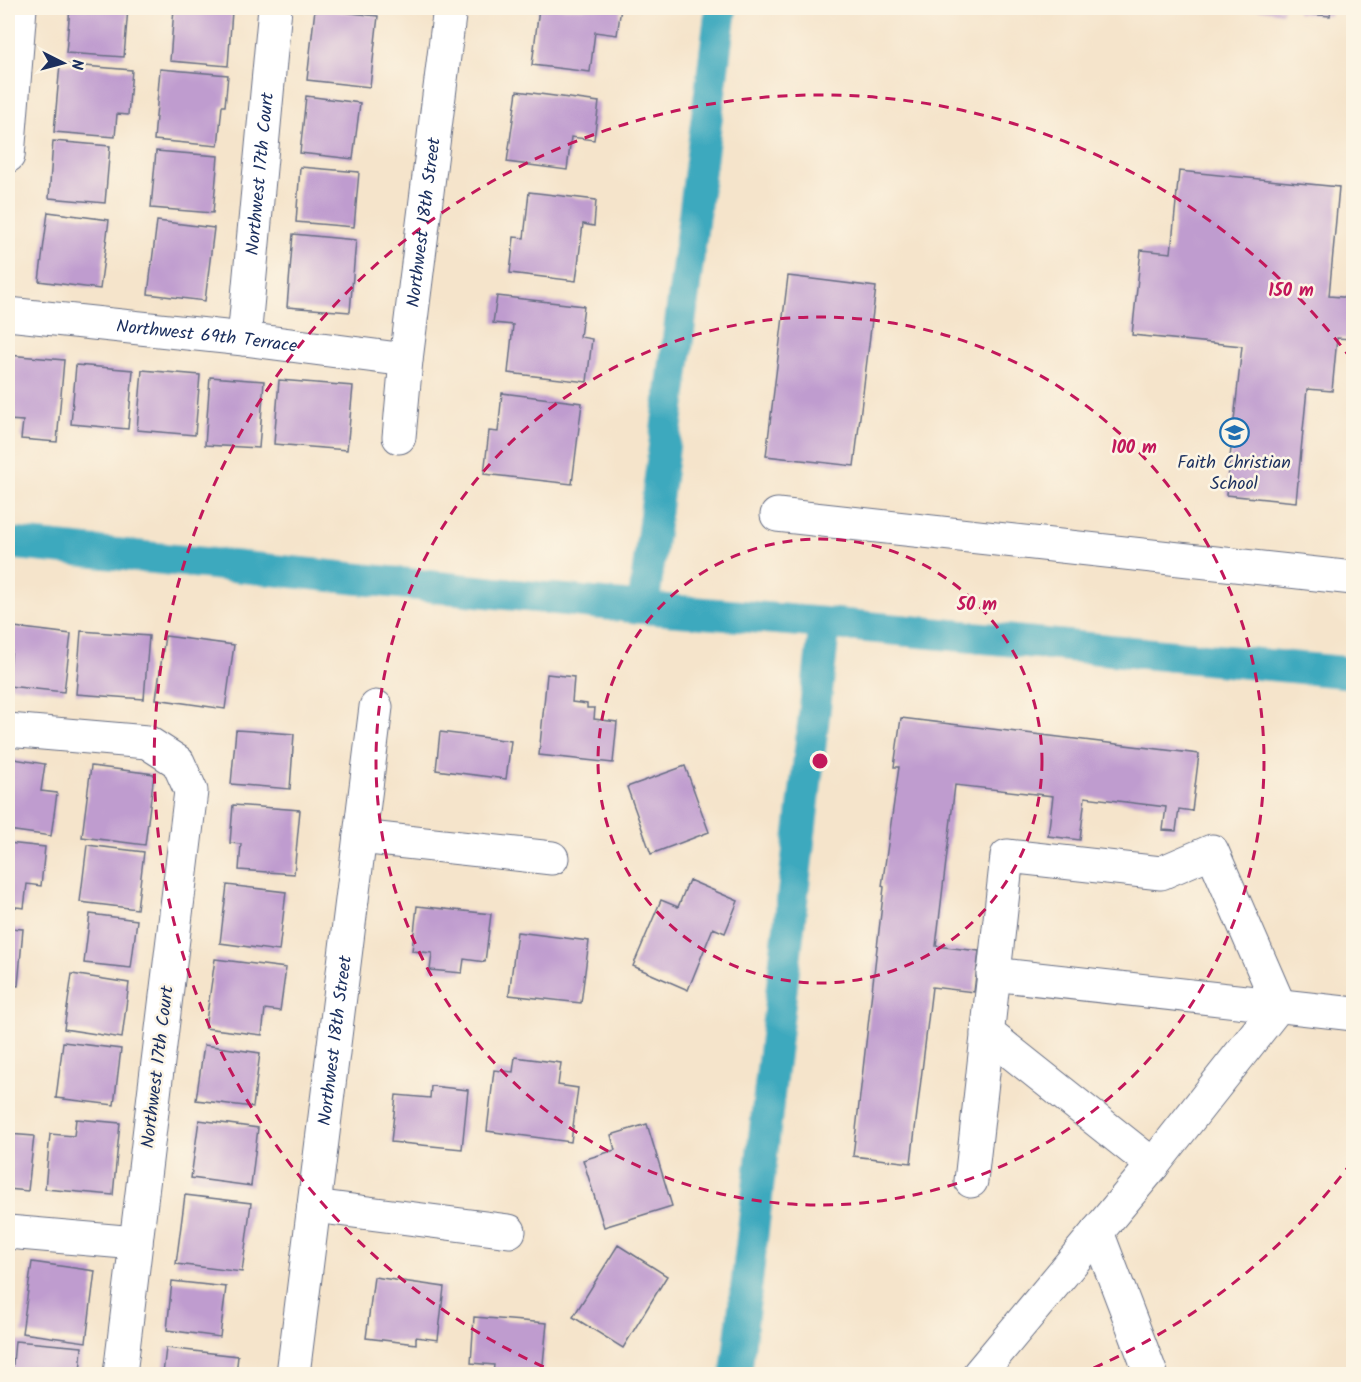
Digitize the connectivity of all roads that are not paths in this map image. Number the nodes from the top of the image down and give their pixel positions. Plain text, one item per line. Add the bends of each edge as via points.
1 (20, 8) edge
2 (274, 8) edge
3 (450, 8) edge
4 (8, 156) edge
5 (8, 314) edge
6 (244, 339) junction
7 (406, 360) junction
8 (399, 437) dead end
9 (777, 515) dead end
10 (1353, 576) edge
11 (376, 707) dead end
12 (8, 730) edge
13 (360, 837) junction
14 (552, 858) dead end
15 (993, 974) junction
16 (1279, 1005) junction
17 (1353, 1014) edge
18 (987, 1033) junction
19 (1153, 1165) junction
20 (971, 1181) dead end
21 (314, 1206) junction
22 (509, 1231) dead end
23 (8, 1232) edge
24 (1097, 1232) junction
25 (136, 1243) junction
26 (120, 1374) edge
27 (293, 1374) edge
28 (979, 1374) edge
29 (1151, 1374) edge

1 - 4 street
2 - 6 street, Northwest 17th Court
3 - 7 street, Northwest 18th Street
5 - 6 street, Northwest 69th Terrace
6 - 7 street, Northwest 69th Terrace
7 - 8 street, Northwest 18th Street
9 - 10 street
11 - 13 street, Northwest 18th Street
12 - 25 street, Northwest 17th Court via 147,742 178,762 191,791
13 - 14 street
13 - 21 street, Northwest 18th Street
15 - 16 street
15 - 16 street via 1007,856 1161,873 1212,851
15 - 18 street
16 - 17 street
16 - 19 street
18 - 19 street
18 - 20 street
19 - 24 street
21 - 22 street
21 - 27 street, Northwest 18th Street
23 - 25 street
24 - 28 street
24 - 29 street
25 - 26 street, Northwest 17th Court

